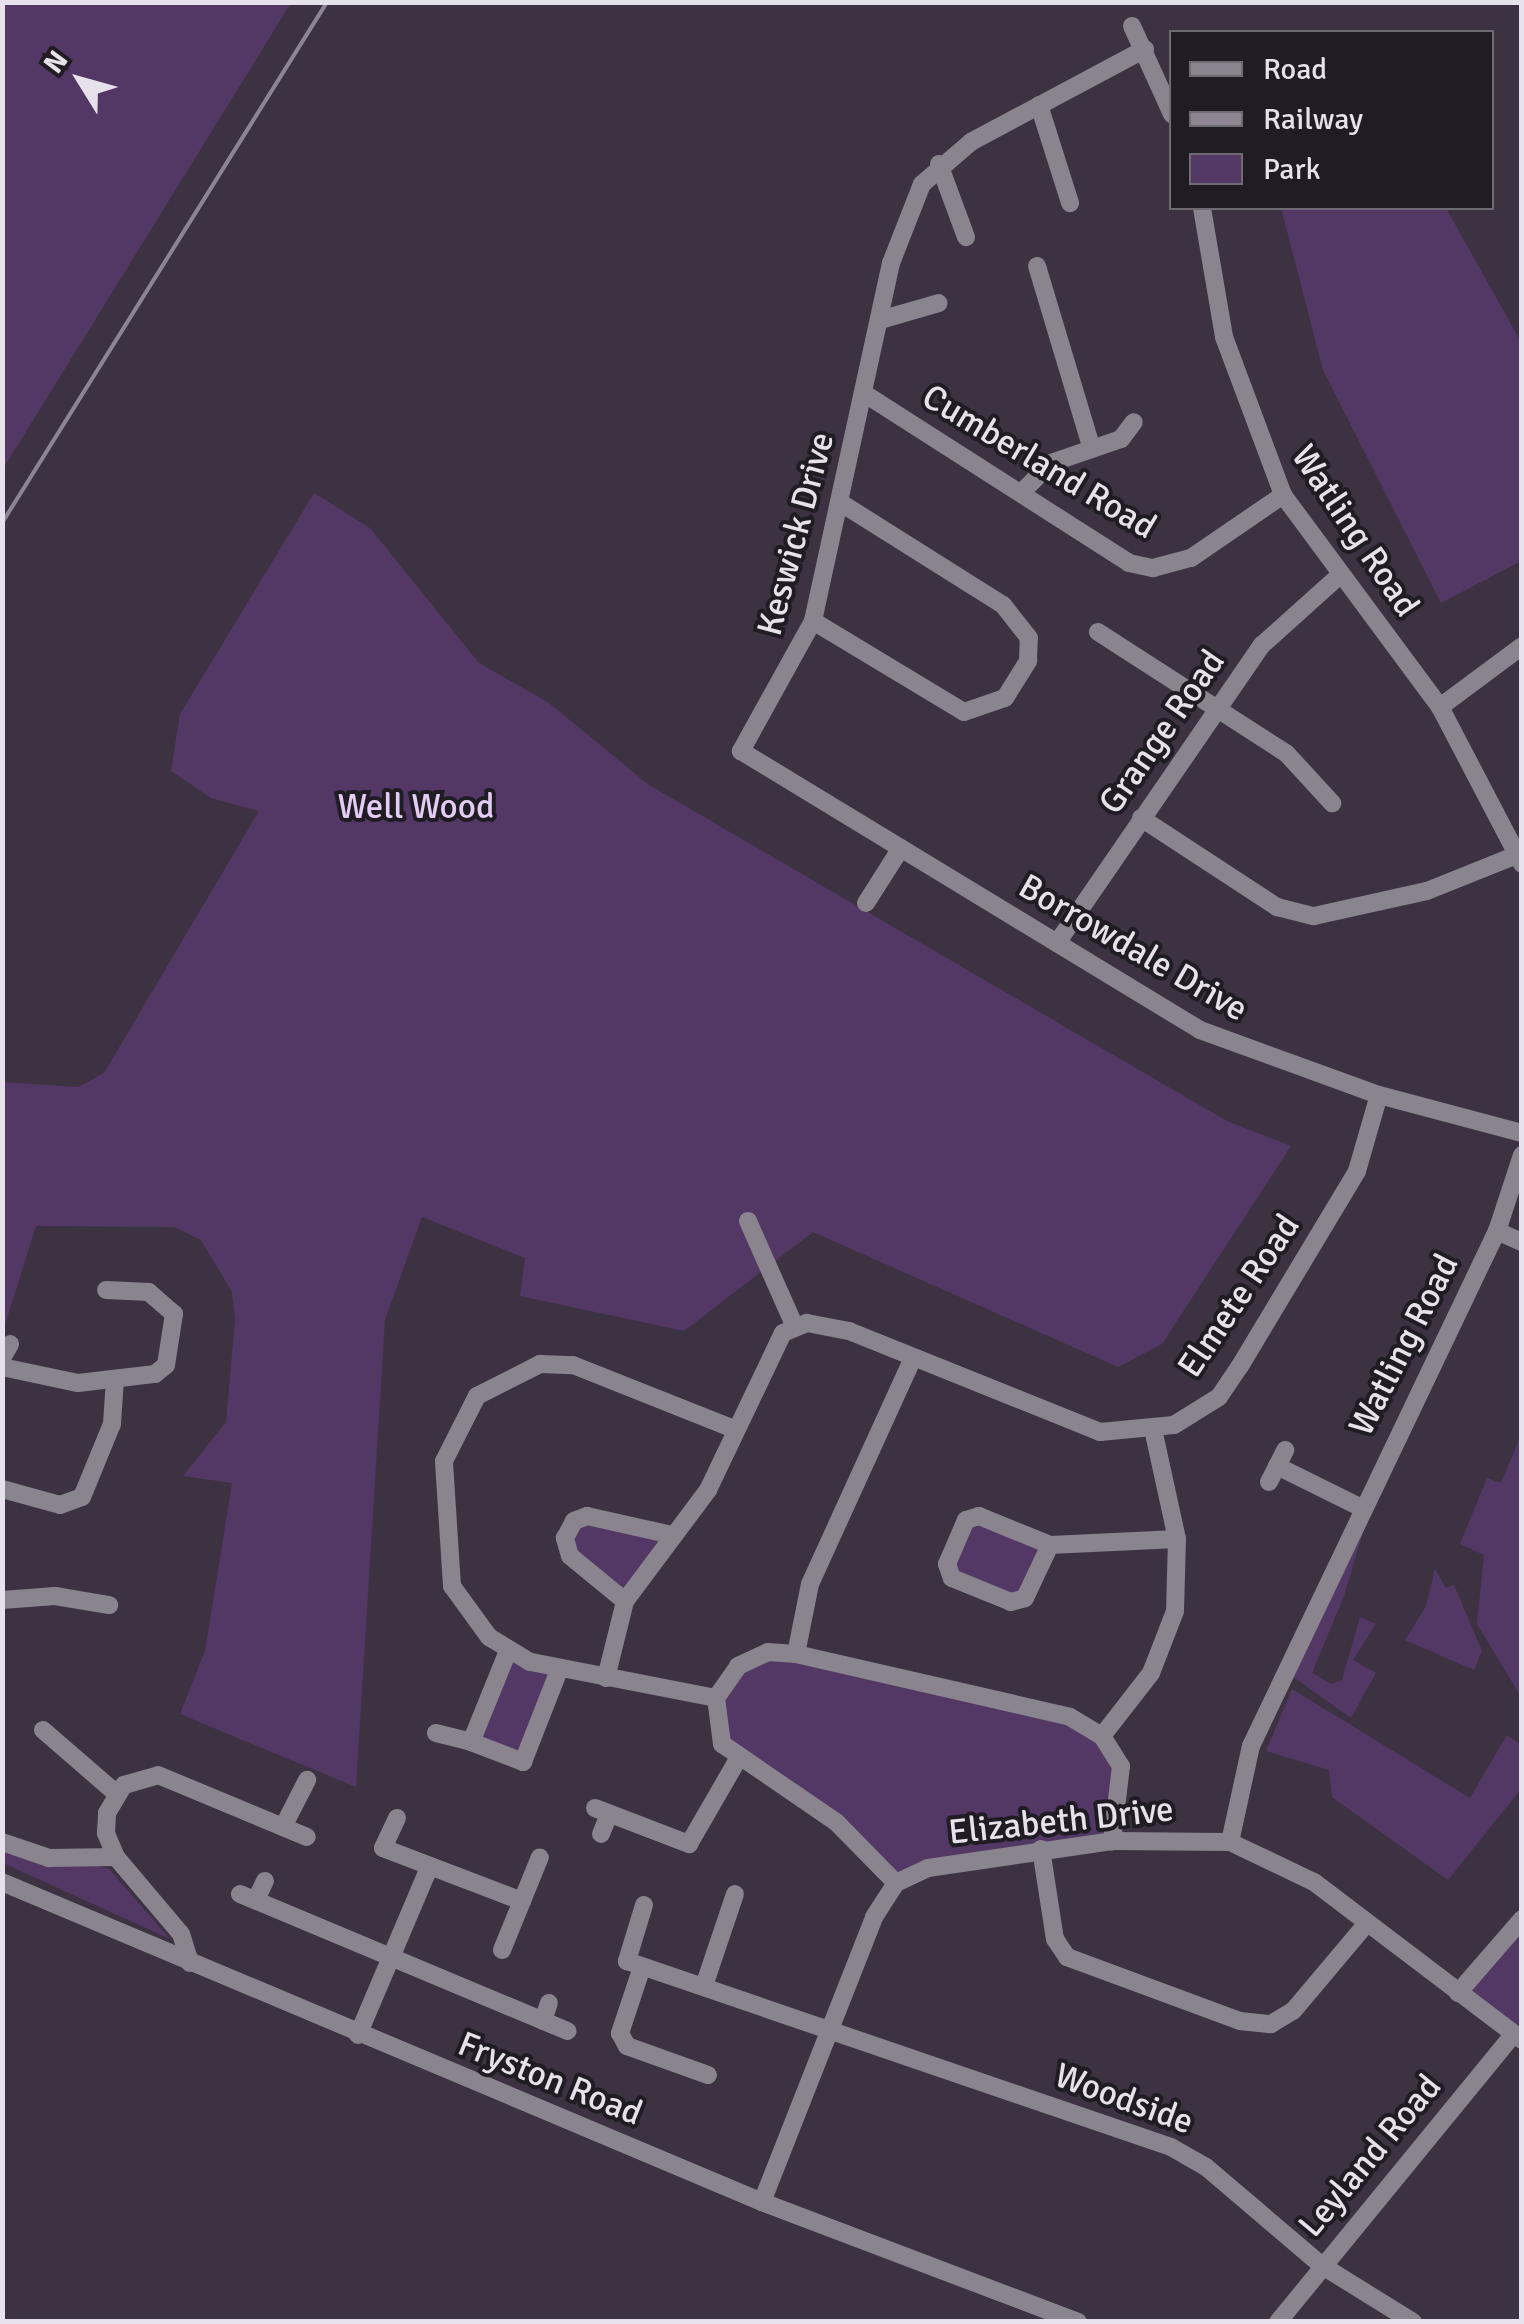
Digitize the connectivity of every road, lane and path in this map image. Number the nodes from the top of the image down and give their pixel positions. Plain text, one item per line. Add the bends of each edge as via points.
1 (1132, 26) dead end
2 (1145, 49) junction
3 (1039, 106) junction
4 (1169, 107) edge
5 (940, 164) junction
6 (1070, 203) dead end
7 (1202, 210) edge
8 (966, 237) dead end
9 (1037, 266) dead end
10 (939, 303) dead end
11 (880, 320) junction
12 (864, 394) junction
13 (1134, 422) dead end
14 (1092, 449) junction
15 (1021, 493) junction
16 (1283, 495) junction
17 (844, 505) junction
18 (1340, 575) junction
19 (813, 622) junction
20 (1098, 632) dead end
21 (1522, 646) edge
22 (1218, 705) junction
23 (1440, 707) junction
24 (741, 750) joint
25 (1332, 803) dead end
26 (1142, 818) junction
27 (901, 848) junction
28 (1520, 859) edge
29 (866, 903) dead end
30 (1057, 943) junction
31 (1379, 1095) junction
32 (1522, 1133) edge
33 (1522, 1154) edge
34 (748, 1221) dead end
35 (1497, 1230) junction
36 (1522, 1242) edge
37 (106, 1290) dead end
38 (794, 1325) junction
39 (913, 1358) junction
40 (2, 1366) edge
41 (114, 1379) junction
42 (1152, 1429) junction
43 (736, 1430) junction
44 (1277, 1466) dead end
45 (2, 1489) edge
46 (1360, 1506) junction
47 (672, 1535) junction
48 (1177, 1539) junction
49 (1050, 1545) junction
50 (2, 1600) edge
51 (625, 1601) junction
52 (109, 1605) dead end
53 (508, 1651) junction
54 (796, 1654) junction
55 (559, 1670) junction
56 (606, 1678) junction
57 (716, 1698) junction
58 (43, 1730) dead end
59 (436, 1732) dead end
60 (1102, 1736) junction
61 (471, 1742) junction
62 (737, 1760) junction
63 (307, 1780) dead end
64 (116, 1794) junction
65 (397, 1818) dead end
66 (283, 1827) junction
67 (602, 1834) dead end
68 (307, 1837) dead end
69 (1112, 1840) junction
70 (2, 1842) edge
71 (1230, 1842) junction
72 (1041, 1849) junction
73 (116, 1857) junction
74 (540, 1857) dead end
75 (428, 1868) junction
76 (264, 1881) dead end
77 (2, 1882) edge
78 (896, 1883) junction
79 (735, 1894) dead end
80 (522, 1901) junction
81 (644, 1905) dead end
82 (1522, 1919) edge
83 (1367, 1922) junction
84 (502, 1950) dead end
85 (390, 1957) junction
86 (190, 1962) junction
87 (634, 1964) junction
88 (704, 1986) junction
89 (1458, 1993) junction
90 (550, 2002) dead end
91 (543, 2022) junction
92 (829, 2030) junction
93 (567, 2032) dead end
94 (358, 2035) junction
95 (1518, 2037) edge
96 (708, 2075) dead end
97 (762, 2202) junction
98 (1322, 2265) junction
99 (1078, 2322) edge
100 (1278, 2322) edge
101 (1413, 2322) edge

1 - 2 street
2 - 3 street, Keswick Drive
2 - 4 street
3 - 5 street, Keswick Drive
3 - 6 street
5 - 8 street
5 - 11 street, Keswick Drive via 906,215
7 - 16 street, Watling Road via 1224,337
9 - 14 street
10 - 11 street
11 - 12 street, Keswick Drive
12 - 15 street, Cumberland Road
12 - 17 street, Keswick Drive
13 - 14 street via 1121,439
14 - 15 street via 1051,463
15 - 16 street, Cumberland Road via 1129,563 1153,568 1191,558
16 - 18 street, Watling Road
17 - 19 street, Keswick Drive
17 - 19 street via 1020,619 1028,661 1005,698 964,712
18 - 22 street, Grange Road via 1284,620
18 - 23 street, Watling Road
19 - 24 street, Keswick Drive
20 - 22 street
21 - 23 street
22 - 25 street via 1287,754
22 - 26 street, Grange Road
23 - 28 street, Watling Road
24 - 27 street, Borrowdale Drive
26 - 28 street via 1277,906 1314,916 1427,891
26 - 30 street, Grange Road
27 - 29 street
27 - 30 street, Borrowdale Drive
30 - 31 street, Borrowdale Drive via 1200,1030
31 - 32 street, Borrowdale Drive
31 - 42 street, Elmete Road via 1357,1171 1240,1366 1197,1412
33 - 35 street, Watling Road
34 - 38 street
35 - 36 street
35 - 46 street, Watling Road
37 - 41 street via 150,1292 174,1314 166,1365
38 - 39 street, Elmete Road via 849,1331
38 - 43 street via 773,1344
39 - 42 street, Elmete Road via 1078,1427
39 - 54 street via 810,1584
40 - 41 street via 44,1379
41 - 45 street via 112,1424 82,1498 60,1504
42 - 48 street
43 - 47 street via 708,1490
43 - 53 street via 572,1365 508,1374 477,1396 444,1461 451,1572 470,1616
44 - 46 street
46 - 71 street, Watling Road via 1251,1746
47 - 51 street
47 - 51 street via 587,1516 574,1521 565,1538 570,1556
48 - 49 street
48 - 60 street via 1166,1642
49 - 49 street via 979,1516 966,1520 948,1564 952,1578 1010,1602 1025,1598
50 - 52 street via 56,1596
51 - 56 street
53 - 55 street
53 - 61 street
54 - 57 street via 754,1656
54 - 60 street via 1070,1716
55 - 56 street
55 - 61 street via 523,1762
56 - 57 street
57 - 62 street via 722,1744
58 - 64 street
59 - 61 street
60 - 69 street via 1124,1789
62 - 67 street via 688,1844 602,1811
62 - 78 street via 836,1822
63 - 66 street
64 - 66 street via 158,1775
64 - 73 street via 106,1813
65 - 75 street via 383,1848
66 - 68 street
69 - 71 street, Elizabeth Drive
69 - 72 street, Elizabeth Drive
70 - 73 street via 49,1858
71 - 83 street, Elizabeth Drive via 1314,1882
72 - 78 street, Elizabeth Drive via 928,1868
72 - 83 street via 1055,1939 1067,1957 1240,2021 1270,2024 1294,2012
73 - 86 street via 181,1934
74 - 80 street
75 - 80 street
75 - 85 street
76 - 85 street via 248,1897
77 - 86 street, Fryston Road
78 - 92 street via 874,1917
79 - 88 street
80 - 84 street
81 - 87 street
82 - 89 street
83 - 89 street, Elizabeth Drive
85 - 91 street
85 - 94 street
86 - 94 street, Fryston Road
87 - 88 street, Woodside
87 - 96 street via 620,2033 628,2046
88 - 92 street, Woodside
89 - 95 street, Elizabeth Drive
90 - 91 street
91 - 93 street
92 - 97 street
92 - 98 street, Woodside via 1180,2152
94 - 97 street, Fryston Road
95 - 98 street, Leyland Road
97 - 99 street, Fryston Road
98 - 100 street, Leyland Road
98 - 101 street, Woodside

